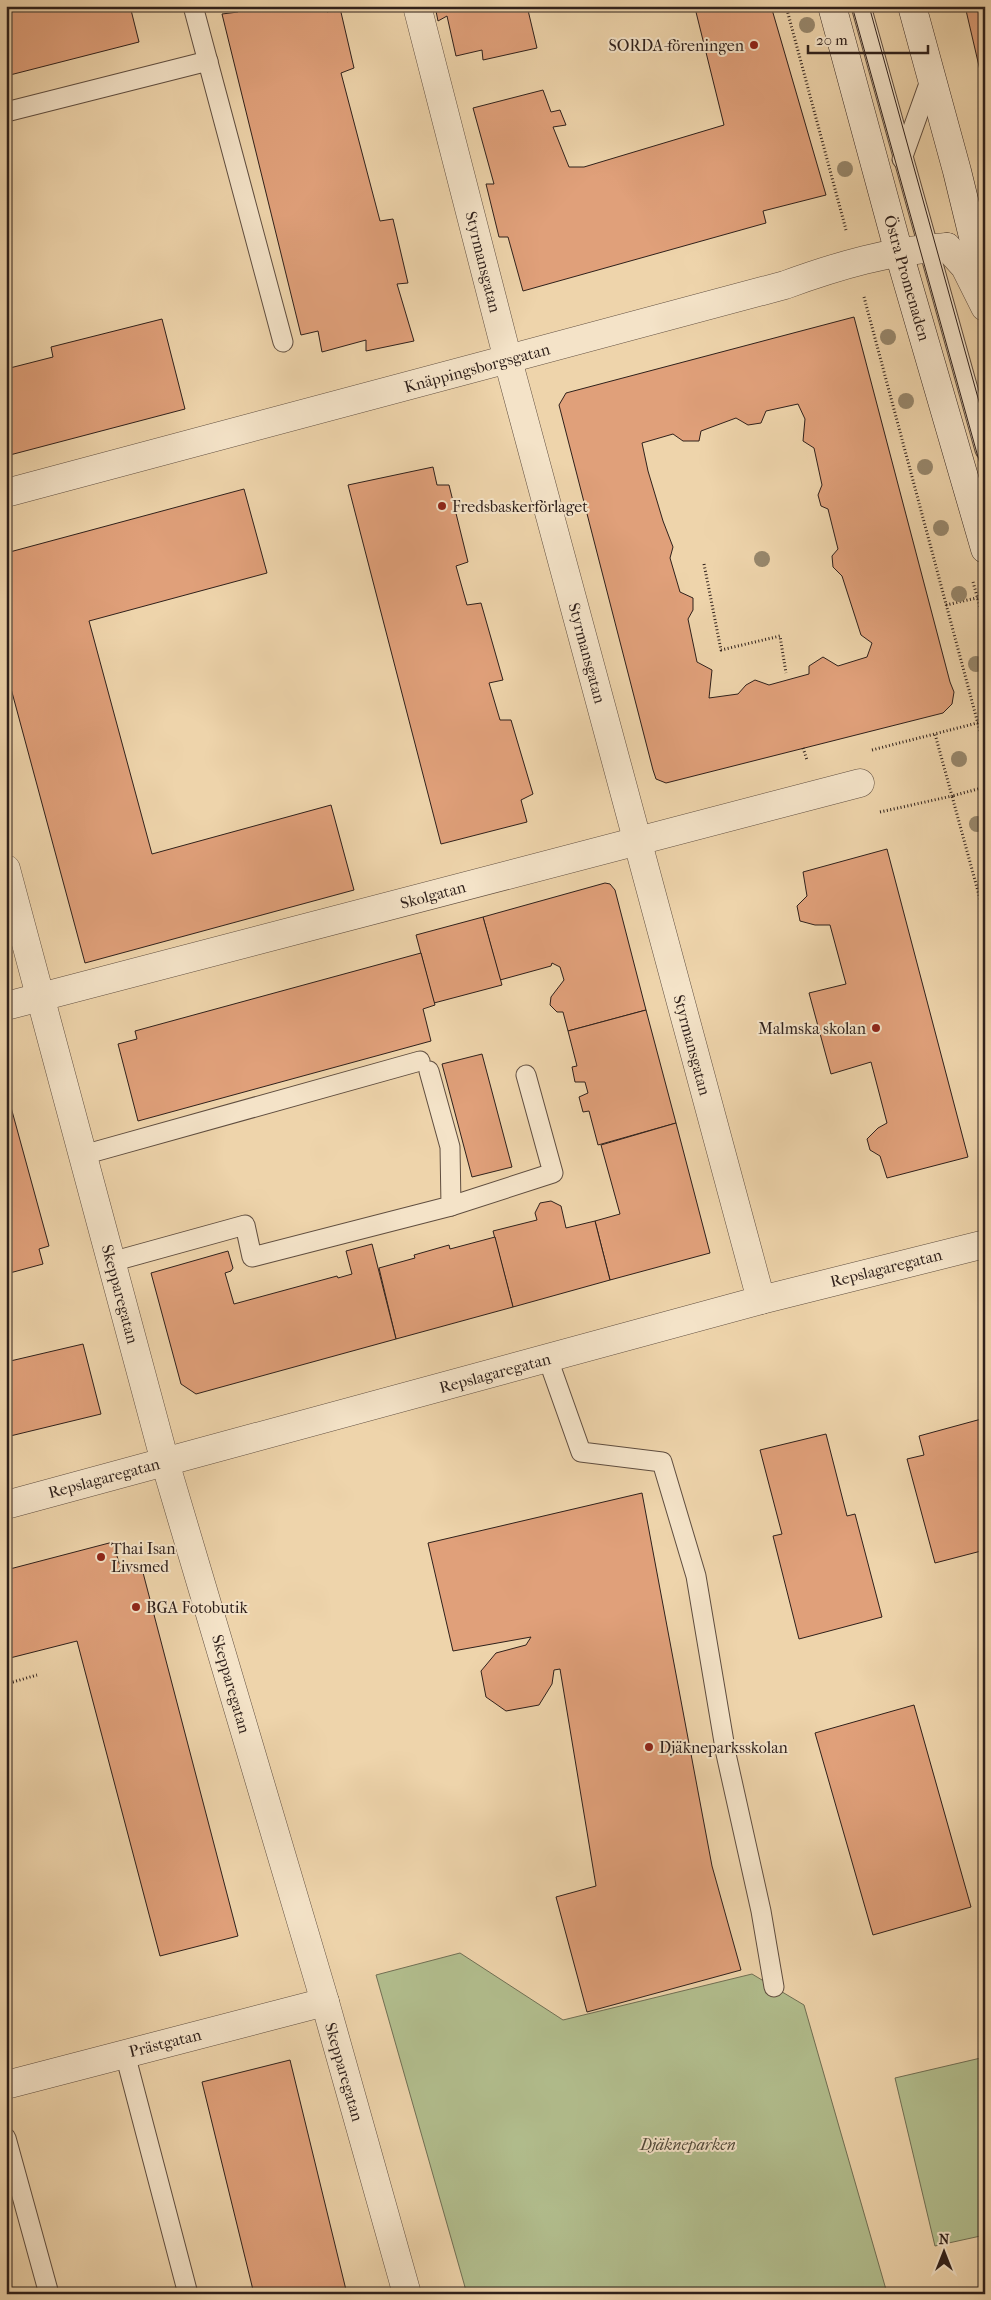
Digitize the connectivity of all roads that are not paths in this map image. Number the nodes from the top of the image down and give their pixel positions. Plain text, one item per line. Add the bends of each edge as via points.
1 (194, 6) edge
2 (418, 6) edge
3 (832, 6) edge
4 (861, 6) edge
5 (912, 6) edge
6 (208, 61) junction
7 (931, 78) junction
8 (6, 112) edge
9 (902, 158) junction
10 (965, 202) junction
11 (938, 247) junction
12 (899, 253) junction
13 (985, 286) edge
14 (985, 307) edge
15 (283, 342) dead end
16 (508, 360) junction
17 (985, 450) edge
18 (6, 492) edge
19 (985, 549) edge
20 (860, 783) road end
21 (638, 842) junction
22 (6, 869) edge
23 (40, 997) junction
24 (6, 1006) edge
25 (526, 1075) dead end
26 (83, 1155) junction
27 (451, 1206) junction
28 (985, 1244) edge
29 (111, 1262) junction
30 (761, 1300) junction
31 (548, 1359) junction
32 (165, 1462) junction
33 (6, 1505) edge
34 (774, 1988) dead end
35 (324, 2002) junction
36 (124, 2054) junction
37 (6, 2085) edge
38 (6, 2138) edge
39 (49, 2294) edge
40 (188, 2294) edge
41 (407, 2294) edge

1 - 6 lane
2 - 16 street, Styrmansgatan
3 - 12 street, Östra Promenaden
4 - 9 lane, Östra Promenaden
5 - 7 street
6 - 8 lane
6 - 15 lane
7 - 9 lane
7 - 10 street
9 - 11 lane, Östra Promenaden
10 - 11 street via 958,228
10 - 13 street
11 - 12 street, Knäppingsborgsgatan
11 - 14 street via 964,267
11 - 17 lane, Östra Promenaden
12 - 16 street, Knäppingsborgsgatan via 828,269 786,285
12 - 19 street, Östra Promenaden
16 - 18 street, Knäppingsborgsgatan
16 - 21 street, Styrmansgatan
20 - 21 street, Skolgatan
21 - 23 street, Skolgatan
21 - 30 street, Styrmansgatan
22 - 23 street, Skepparegatan
23 - 24 street, Skolgatan
23 - 26 street, Skepparegatan
25 - 27 lane via 553,1173
26 - 27 lane via 424,1066 450,1147
26 - 29 street, Skepparegatan
27 - 29 lane via 252,1257 245,1226
28 - 30 street, Repslagaregatan
29 - 32 street, Skepparegatan
30 - 31 street, Repslagaregatan
31 - 32 street, Repslagaregatan
31 - 34 lane via 581,1452 662,1462 696,1576 726,1754 761,1911
32 - 33 street, Repslagaregatan
32 - 35 street, Skepparegatan
35 - 36 street, Prästgatan
35 - 41 street, Skepparegatan
36 - 37 street, Prästgatan
36 - 40 lane
38 - 39 lane

